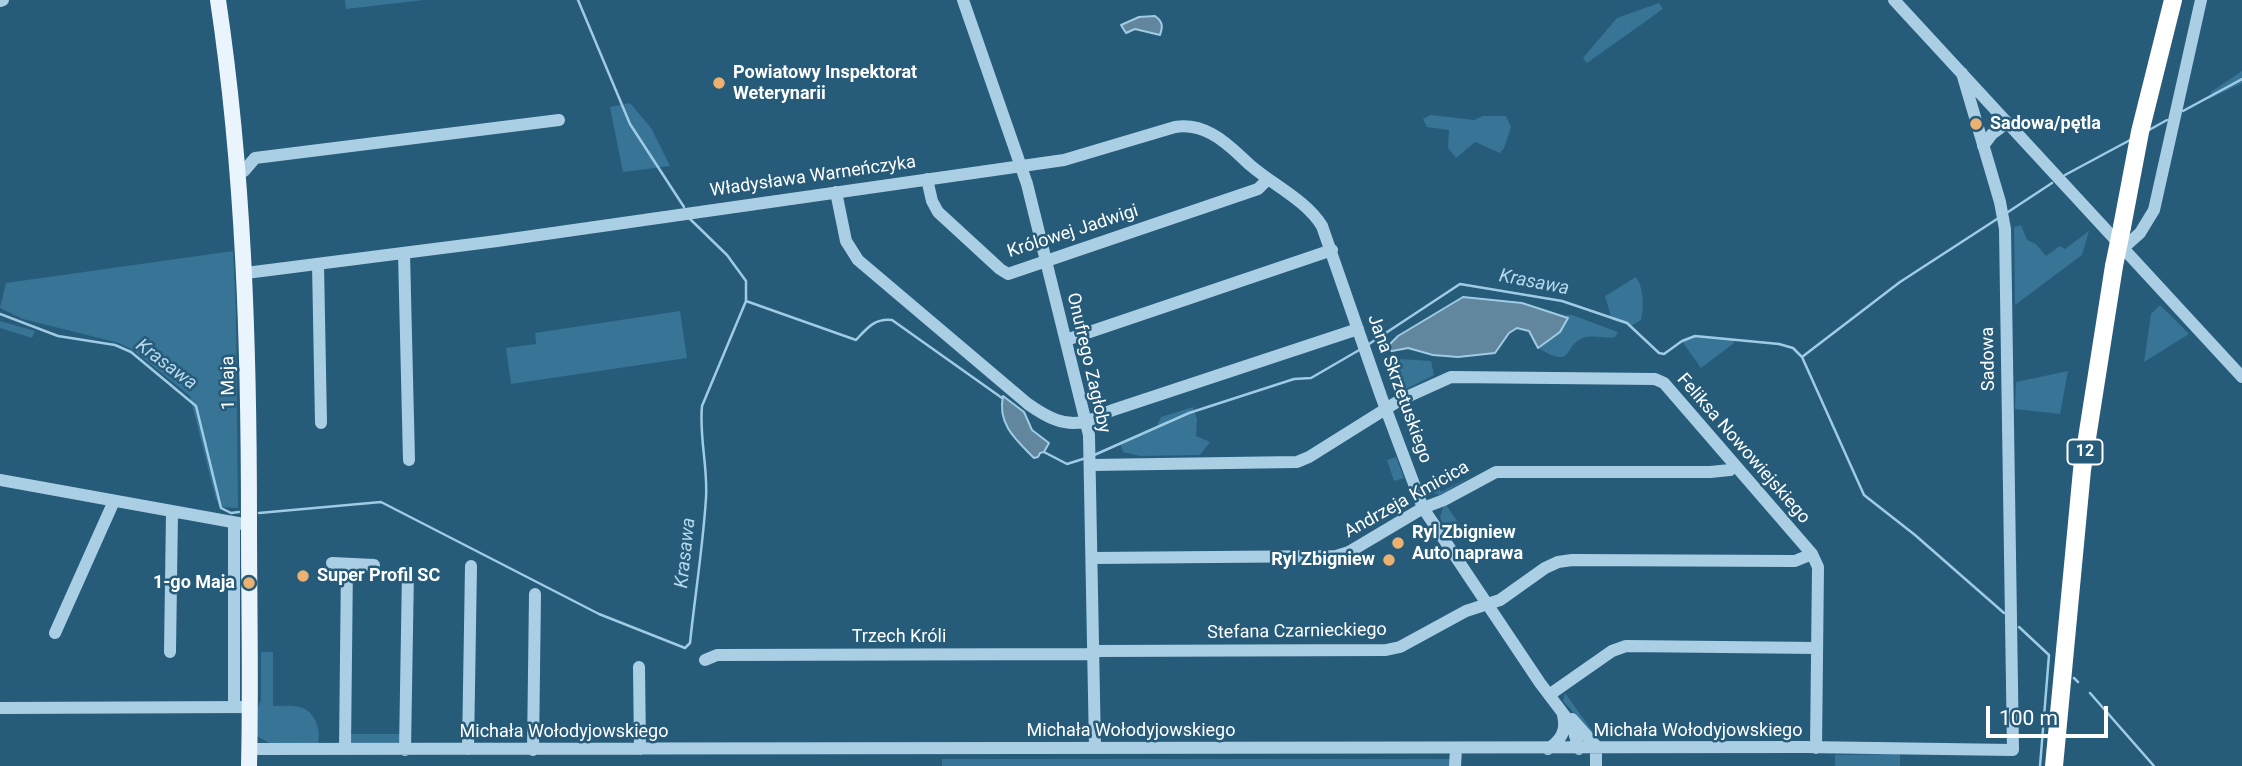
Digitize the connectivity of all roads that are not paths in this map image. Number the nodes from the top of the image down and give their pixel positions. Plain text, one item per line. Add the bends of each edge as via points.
1 (218, 0) edge
2 (963, 0) edge
3 (1894, 0) edge
4 (2173, 0) edge
5 (2201, 0) edge
6 (1962, 73) junction
7 (559, 120) dead end
8 (2007, 123) junction
9 (1983, 146) junction
10 (1021, 166) junction
11 (238, 171) junction
12 (927, 178) junction
13 (1268, 179) junction
14 (836, 192) junction
15 (2122, 249) junction
16 (1332, 250) junction
17 (404, 253) junction
18 (1045, 261) junction
19 (318, 264) junction
20 (246, 273) junction
21 (1358, 329) junction
22 (1066, 340) junction
23 (2242, 377) edge
24 (1386, 409) junction
25 (1086, 422) junction
26 (321, 423) dead end
27 (1091, 459) junction
28 (409, 460) dead end
29 (1735, 466) junction
30 (0, 480) edge
31 (114, 501) junction
32 (1423, 508) junction
33 (172, 512) junction
34 (242, 524) junction
35 (1812, 554) junction
36 (1092, 558) junction
37 (332, 563) dead end
38 (347, 564) junction
39 (374, 565) dead end
40 (471, 566) dead end
41 (408, 571) dead end
42 (535, 594) dead end
43 (1488, 605) junction
44 (55, 633) dead end
45 (1817, 648) junction
46 (170, 652) dead end
47 (1094, 653) junction
48 (705, 660) dead end
49 (639, 667) dead end
50 (1549, 695) junction
51 (241, 707) junction
52 (0, 708) edge
53 (1560, 708) junction
54 (1096, 748) junction
55 (1816, 748) junction
56 (249, 749) junction
57 (468, 749) junction
58 (640, 749) junction
59 (1455, 749) junction
60 (1548, 749) junction
61 (1579, 749) junction
62 (1596, 749) junction
63 (345, 750) junction
64 (405, 750) junction
65 (533, 750) junction
66 (2013, 750) joint
67 (249, 766) edge
68 (1455, 766) edge
69 (1596, 766) edge
70 (2054, 766) edge

1 - 11 main road, 1 Maja
2 - 10 street, Onufrego Zagłoby
3 - 6 street, Sadowa
4 - 70 highway, 12, bridge via 2140,132 2114,266 2082,470
5 - 15 street via 2154,209 2140,233
6 - 8 street
6 - 9 street, Sadowa
7 - 11 street via 255,158 244,171
8 - 9 street
8 - 15 street
9 - 66 street, Sadowa via 2005,229
10 - 12 street, Władysława Warneńczyka
10 - 13 street, Władysława Warneńczyka via 1083,156 1168,128 1189,126 1224,141
10 - 18 street, Onufrego Zagłoby
11 - 20 main road, 1 Maja
12 - 14 street, Władysława Warneńczyka
12 - 18 street, Królowej Jadwigi via 938,212 1004,273
13 - 16 street, Władysława Warneńczyka via 1313,214
13 - 18 street, Królowej Jadwigi via 1258,189
14 - 17 street, Władysława Warneńczyka
14 - 25 street via 846,241 858,260 1035,409 1052,419
15 - 23 street
16 - 21 street, Jana Skrzetuskiego
16 - 22 street
17 - 19 street, Władysława Warneńczyka
17 - 28 street
18 - 22 street, Onufrego Zagłoby
19 - 20 street, Władysława Warneńczyka
19 - 26 street
20 - 34 main road, 1 Maja
21 - 24 street, Jana Skrzetuskiego
21 - 25 street
22 - 25 street, Onufrego Zagłoby
24 - 27 street, Feliksa Nowowiejskiego via 1297,462
24 - 29 street, Feliksa Nowowiejskiego via 1451,377 1645,377 1664,383
24 - 32 street, Jana Skrzetuskiego
25 - 27 street, Onufrego Zagłoby
27 - 36 street, Onufrego Zagłoby
29 - 32 street, Andrzeja Kmicica via 1710,472 1504,471
29 - 35 street, Feliksa Nowowiejskiego
30 - 31 street
31 - 33 street
31 - 44 street
32 - 36 street, Andrzeja Kmicica via 1336,556
32 - 43 street, Jana Skrzetuskiego
33 - 34 street
33 - 46 street
34 - 51 main road, 1 Maja
35 - 43 street, Stefana Czarnieckiego via 1794,561 1565,561 1545,568
35 - 45 street via 1819,572
36 - 47 street, Onufrego Zagłoby
37 - 38 street
38 - 39 street
38 - 63 street
40 - 57 street
41 - 64 street
42 - 65 street
43 - 47 street, Stefana Czarnieckiego via 1386,650
43 - 50 street, Jana Skrzetuskiego
45 - 50 street via 1626,646
45 - 55 street
47 - 48 street, Trzech Króli via 717,655
47 - 54 street, Onufrego Zagłoby
49 - 58 street
50 - 53 street, Jana Skrzetuskiego
51 - 52 street
51 - 56 main road, 1 Maja
53 - 60 street via 1565,729
53 - 61 street, Jana Skrzetuskiego
53 - 62 street, Jana Skrzetuskiego
54 - 58 street, Michała Wołodyjowskiego
54 - 59 street, Michała Wołodyjowskiego
55 - 62 street, Michała Wołodyjowskiego
55 - 66 street, Michała Wołodyjowskiego
56 - 63 street, Michała Wołodyjowskiego
56 - 67 main road, 1 Maja
57 - 64 street, Michała Wołodyjowskiego
57 - 65 street, Michała Wołodyjowskiego
58 - 65 street, Michała Wołodyjowskiego
59 - 60 street, Michała Wołodyjowskiego
59 - 68 street
60 - 61 street, Michała Wołodyjowskiego
61 - 62 street, Michała Wołodyjowskiego
62 - 69 street
63 - 64 street, Michała Wołodyjowskiego

